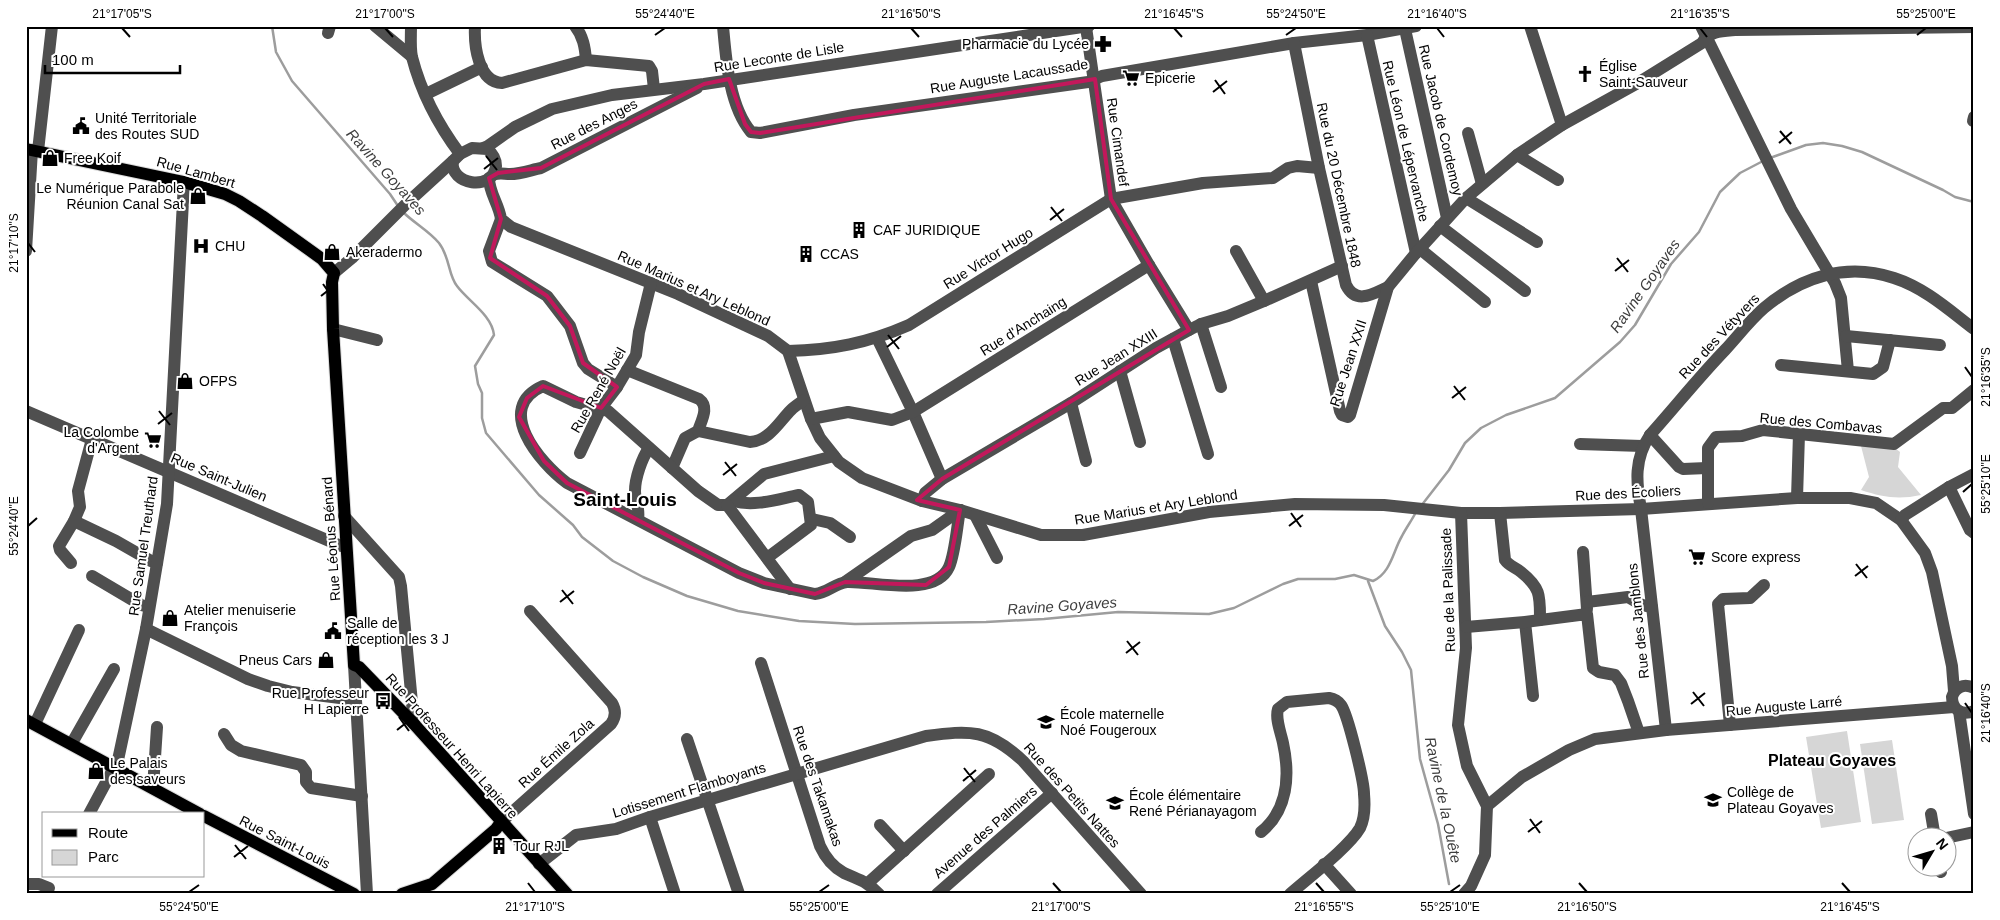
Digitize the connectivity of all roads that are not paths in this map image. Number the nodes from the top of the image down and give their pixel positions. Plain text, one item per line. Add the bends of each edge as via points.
1 (52, 26) edge
2 (375, 26) edge
3 (411, 26) edge
4 (475, 26) edge
5 (723, 26) edge
6 (1530, 26) edge
7 (1088, 27) edge
8 (1411, 27) edge
9 (1839, 27) edge
10 (1882, 27) edge
11 (1950, 27) edge
12 (580, 28) edge
13 (1974, 28) edge
14 (1703, 31) edge
15 (1367, 35) junction
16 (1294, 44) junction
17 (411, 56) junction
18 (586, 60) junction
19 (482, 67) junction
20 (1095, 79) junction
21 (729, 80) junction
22 (704, 84) junction
23 (654, 89) junction
24 (426, 94) junction
25 (1562, 125) junction
26 (1468, 133) dead end
27 (483, 148) junction
28 (32, 150) edge
29 (1517, 154) junction
30 (457, 157) junction
31 (1319, 168) junction
32 (491, 177) junction
33 (459, 178) junction
34 (1558, 180) dead end
35 (184, 182) junction
36 (473, 182) junction
37 (429, 183) junction
38 (1482, 184) junction
39 (1466, 198) junction
40 (1111, 199) junction
41 (500, 213) junction
42 (1444, 222) junction
43 (1537, 242) dead end
44 (26, 251) edge
45 (1236, 251) dead end
46 (1418, 251) junction
47 (1149, 265) junction
48 (1342, 266) junction
49 (334, 273) junction
50 (1828, 273) junction
51 (1311, 281) junction
52 (651, 283) junction
53 (1388, 287) junction
54 (1525, 291) dead end
55 (1264, 301) junction
56 (1485, 302) dead end
57 (1195, 327) junction
58 (333, 329) junction
59 (1974, 329) edge
60 (1846, 336) junction
61 (878, 338) junction
62 (1173, 339) junction
63 (377, 340) dead end
64 (1890, 340) junction
65 (1940, 345) dead end
66 (788, 351) junction
67 (1781, 365) dead end
68 (627, 370) junction
69 (1120, 371) junction
70 (1848, 371) junction
71 (617, 387) junction
72 (1221, 387) dead end
73 (1974, 390) edge
74 (804, 400) junction
75 (1071, 403) junction
76 (601, 408) junction
77 (26, 411) edge
78 (913, 412) junction
79 (811, 419) junction
80 (698, 431) junction
81 (1799, 434) junction
82 (92, 439) junction
83 (1646, 441) junction
84 (1140, 442) dead end
85 (1580, 444) dead end
86 (649, 448) junction
87 (580, 453) dead end
88 (1208, 454) dead end
89 (834, 456) junction
90 (1086, 460) dead end
91 (672, 468) junction
92 (1707, 468) junction
93 (168, 472) junction
94 (1974, 474) edge
95 (942, 479) junction
96 (1949, 487) junction
97 (1797, 498) junction
98 (922, 501) junction
99 (730, 503) junction
100 (1708, 504) junction
101 (1428, 509) joint
102 (1641, 509) junction
103 (960, 510) junction
104 (1461, 514) junction
105 (1500, 514) junction
106 (975, 515) junction
107 (344, 516) junction
108 (638, 518) junction
109 (812, 519) junction
110 (1901, 520) junction
111 (74, 521) junction
112 (1974, 533) edge
113 (850, 537) dead end
114 (346, 546) junction
115 (1583, 552) dead end
116 (766, 558) junction
117 (997, 558) dead end
118 (71, 563) dead end
119 (157, 563) junction
120 (92, 576) dead end
121 (845, 582) junction
122 (1764, 585) dead end
123 (790, 589) junction
124 (150, 607) junction
125 (1652, 607) junction
126 (1587, 608) junction
127 (530, 611) dead end
128 (1540, 620) junction
129 (1525, 622) junction
130 (1466, 627) junction
131 (146, 629) junction
132 (79, 630) dead end
133 (761, 663) dead end
134 (354, 665) junction
135 (1952, 666) junction
136 (114, 669) dead end
137 (1973, 687) edge
138 (1954, 691) junction
139 (1533, 696) dead end
140 (356, 700) junction
141 (1964, 710) edge
142 (30, 722) edge
143 (414, 724) junction
144 (1730, 725) junction
145 (158, 727) dead end
146 (1666, 730) junction
147 (1638, 733) junction
148 (224, 734) dead end
149 (687, 739) dead end
150 (72, 743) junction
151 (114, 767) junction
152 (796, 774) junction
153 (989, 774) dead end
154 (153, 788) junction
155 (1052, 793) junction
156 (362, 796) junction
157 (1972, 797) edge
158 (708, 800) junction
159 (1487, 806) junction
160 (90, 812) edge
161 (195, 812) edge
162 (1931, 814) dead end
163 (1974, 814) edge
164 (650, 817) junction
165 (205, 818) edge
166 (501, 822) junction
167 (880, 825) dead end
168 (1933, 828) edge
169 (1261, 832) dead end
170 (1974, 832) edge
171 (1958, 835) edge
172 (904, 851) junction
173 (539, 864) junction
174 (1324, 864) junction
175 (868, 883) junction
176 (26, 884) edge
177 (50, 886) edge
178 (1139, 893) edge
179 (354, 894) edge
180 (367, 894) edge
181 (402, 894) edge
182 (567, 894) edge
183 (675, 894) edge
184 (739, 894) edge
185 (879, 894) edge
186 (938, 894) edge
187 (1290, 894) edge
188 (1351, 894) edge
189 (1464, 894) edge

1 - 28 street
2 - 17 street
3 - 17 street
4 - 19 street via 476,48
5 - 21 street, Rue Auguste Lacaussade
6 - 25 street
7 - 20 street, Rue Cimandef
7 - 21 street, Rue Leconte de Lisle
8 - 15 street, Rue Auguste Lacaussade
8 - 42 street, Rue Jacob de Cordemoy
9 - 10 street, Rue Jean XXII
9 - 14 street, Rue Jean XXII
10 - 11 street, Rue Jean XXII
11 - 13 street, Rue Jean XXII
12 - 18 street
14 - 25 street, Rue Jean XXII via 1702,43
14 - 50 street via 1791,209
15 - 16 street, Rue Auguste Lacaussade
15 - 46 street, Rue Léon de Lépervanche
16 - 20 street, Rue Auguste Lacaussade
16 - 31 street, Rue du 20 Décembre 1848
17 - 24 street
18 - 19 street via 502,83 490,79
18 - 23 street via 649,66
19 - 24 street
20 - 21 street, Rue Auguste Lacaussade via 854,115 760,133 751,132 745,124
20 - 40 street, Rue Cimandef
21 - 22 street, Rue Leconte de Lisle
22 - 23 street, Rue Leconte de Lisle
22 - 32 street, Rue des Anges via 540,168 511,174 498,173
23 - 27 street, Rue Leconte de Lisle via 612,94 552,109 515,127
24 - 30 street
25 - 29 street, Rue Jean XXII
26 - 38 street
27 - 30 street via 472,148
27 - 32 street via 495,160
28 - 35 main road, Rue Lambert
28 - 44 street
29 - 34 street
29 - 38 street, Rue Jean XXII
30 - 33 street via 454,169
30 - 37 street
31 - 40 street, Rue Victor Hugo via 1297,166 1273,178 1203,183
31 - 48 street, Rue du 20 Décembre 1848
32 - 36 street via 483,182
32 - 41 street via 491,193
33 - 36 street
33 - 37 street
35 - 49 main road, Rue Lambert via 240,201 322,259
35 - 93 street, Rue Samuel Treuthard
36 - 41 street, Rue Marius et Ary Leblond
37 - 49 street
38 - 39 street, Rue Jean XXII
39 - 42 street, Rue Jean XXII
39 - 43 street
40 - 47 street, Rue Cimandef
40 - 61 street, Rue Victor Hugo via 909,325
41 - 52 street, Rue Marius et Ary Leblond via 511,227
41 - 71 street via 490,252 492,262 547,296 570,326 583,363
42 - 46 street, Rue Jean XXII
42 - 54 street
45 - 55 street
46 - 53 street, Rue Jean XXII
46 - 56 street
47 - 57 street, Rue Cimandef
47 - 78 street, Rue d'Anchaing
48 - 51 street, Rue Jean XXIII
48 - 53 street, Rue du 20 Décembre 1848 via 1346,285 1355,296 1361,298
49 - 58 main road, Rue Léonus Bénard
50 - 59 street, Rue des Vétyvers via 1867,272 1895,278 1930,296
50 - 60 street via 1841,298
50 - 83 street, Rue des Vétyvers via 1791,288 1763,309
51 - 53 street, Rue Jean XXII via 1340,411 1345,417 1350,415
51 - 55 street, Rue Jean XXIII
52 - 66 street, Rue Marius et Ary Leblond via 745,324
52 - 68 street, Rue René Noël via 638,350
55 - 57 street, Rue Jean XXIII
57 - 62 street, Rue Jean XXIII
57 - 72 street, Rue Cimandef
58 - 63 street
58 - 107 main road, Rue Léonus Bénard
60 - 64 street
60 - 70 street
61 - 66 street, Rue Victor Hugo via 834,348
61 - 78 street
62 - 69 street, Rue Jean XXIII
62 - 88 street
64 - 65 street
64 - 70 street via 1880,370 1873,374
66 - 74 street, Rue Marius et Ary Leblond
67 - 70 street
68 - 71 street, Rue René Noël
68 - 80 street via 703,401 705,410
69 - 75 street, Rue Jean XXIII
69 - 84 street
71 - 76 street, Rue René Noël
73 - 81 street, Rue des Combavas via 1952,408 1943,408 1894,444
74 - 79 street, Rue Marius et Ary Leblond
74 - 80 street via 758,442
75 - 90 street
75 - 95 street, Rue Jean XXIII
76 - 86 street
76 - 87 street, Rue René Noël
76 - 108 street via 576,402 543,386 527,398 521,407 520,418 531,443 555,474
77 - 82 street, Rue Saint-Julien
78 - 79 street, Rue d'Anchaing via 892,420 848,412
78 - 95 street
79 - 89 street, Rue Marius et Ary Leblond
80 - 91 street via 685,438
81 - 92 street, Rue des Combavas via 1763,430 1742,436 1716,437 1708,448
81 - 97 street
82 - 93 street, Rue Saint-Julien
82 - 111 street via 78,491 80,507
83 - 85 street
83 - 92 street via 1683,469
83 - 102 street, Rue des Vétyvers via 1637,462
86 - 91 street
86 - 108 street via 635,485
89 - 98 street, Rue Marius et Ary Leblond via 862,478
89 - 99 street via 764,474
91 - 99 street via 711,501 718,505
92 - 100 street, Rue des Combavas
93 - 114 street, Rue Saint-Julien
93 - 119 street, Rue Samuel Treuthard via 167,504
94 - 96 street
95 - 98 street, Rue Jean XXIII via 925,493
96 - 110 street
96 - 112 street
97 - 100 street, Rue des Écoliers
97 - 110 street, Rue des Écoliers via 1850,498 1876,503
98 - 103 street, Rue Marius et Ary Leblond
99 - 109 street via 755,504 799,495 808,502
99 - 116 street
100 - 102 street, Rue des Écoliers
101 - 104 street, Rue des Écoliers
101 - 106 street, Rue Marius et Ary Leblond via 1295,504 1209,512 1083,535 1041,535
102 - 105 street, Rue des Écoliers
102 - 125 street, Rue des Jamblons
103 - 106 street, Rue Marius et Ary Leblond
103 - 121 street via 932,530 910,536
103 - 121 street via 949,567 935,581 926,585
104 - 105 street, Rue des Écoliers
104 - 130 street, Rue de la Palissade
105 - 128 street via 1505,560 1533,582 1538,590
106 - 117 street
107 - 114 main road, Rue Léonus Bénard
107 - 143 street via 399,577
108 - 123 street via 739,573
109 - 113 street via 830,524
109 - 116 street via 812,525
110 - 135 street, Rue des Écoliers via 1925,553 1932,572
111 - 118 street via 59,546
111 - 119 street
114 - 134 main road, Rue Léonus Bénard
115 - 126 street
116 - 123 street
119 - 124 street, Rue Samuel Treuthard
120 - 124 street
121 - 123 street via 823,594
122 - 144 street via 1750,598 1723,599 1718,604
124 - 131 street, Rue Samuel Treuthard
125 - 126 street via 1628,598
125 - 146 street, Rue des Jamblons
126 - 128 street
126 - 147 street via 1593,668 1615,675 1621,683
127 - 166 street, Rue Émile Zola via 612,703 615,718
128 - 129 street
129 - 130 street
129 - 139 street
130 - 159 street, Rue de la Palissade via 1458,725 1467,766
131 - 140 street via 261,684 292,692
131 - 151 street, Rue Samuel Treuthard
132 - 142 street
133 - 152 street, Rue des Takamakas
134 - 140 street, Rue Léonus Bénard
134 - 143 main road, Rue Professeur Henri Lapierre
135 - 137 street
135 - 138 street, Rue des Écoliers
136 - 150 street
137 - 138 street via 1961,686
138 - 141 street, Rue des Écoliers via 1952,697
140 - 156 street, Rue Léonus Bénard
141 - 144 street, Rue Auguste Larré
141 - 157 street via 1962,733
142 - 150 main road, Rue Saint-Louis
143 - 166 main road, Rue Professeur Henri Lapierre
144 - 146 street, Rue Auguste Larré
145 - 154 street
146 - 147 street, Rue Auguste Larré
147 - 159 street, Rue Auguste Larré via 1595,740 1568,750 1522,777
148 - 156 street via 231,745 241,751 301,765 311,788
149 - 158 street
150 - 151 main road, Rue Saint-Louis
151 - 154 main road, Rue Saint-Louis
151 - 160 street, Rue Samuel Treuthard
152 - 155 street, Rue des Petits Nattes via 926,736 976,733 994,738 1010,748
152 - 158 street, Lotissement Flamboyants
152 - 175 street, Rue des Takamakas via 824,854 843,873
153 - 172 street
154 - 161 main road, Rue Saint-Louis
155 - 178 street, Rue des Petits Nattes
155 - 186 street, Avenue des Palmiers
156 - 180 street, Rue Léonus Bénard
157 - 163 street
158 - 164 street, Lotissement Flamboyants
158 - 184 street
159 - 189 street, Rue de la Palissade via 1485,855
162 - 168 street
164 - 173 street, Lotissement Flamboyants via 616,829 576,835
164 - 183 street
165 - 179 main road, Rue Saint-Louis
166 - 173 main road, Rue Professeur Henri Lapierre
166 - 181 main road via 432,884
167 - 172 street
169 - 174 street via 1277,816 1282,805 1286,755 1277,718 1278,709 1287,702 1335,699 1347,717 1364,792 1365,811 1360,828
170 - 171 street
172 - 175 street
173 - 182 main road, Rue Professeur Henri Lapierre
174 - 187 street
174 - 188 street
175 - 185 street, Rue des Takamakas
176 - 177 street

